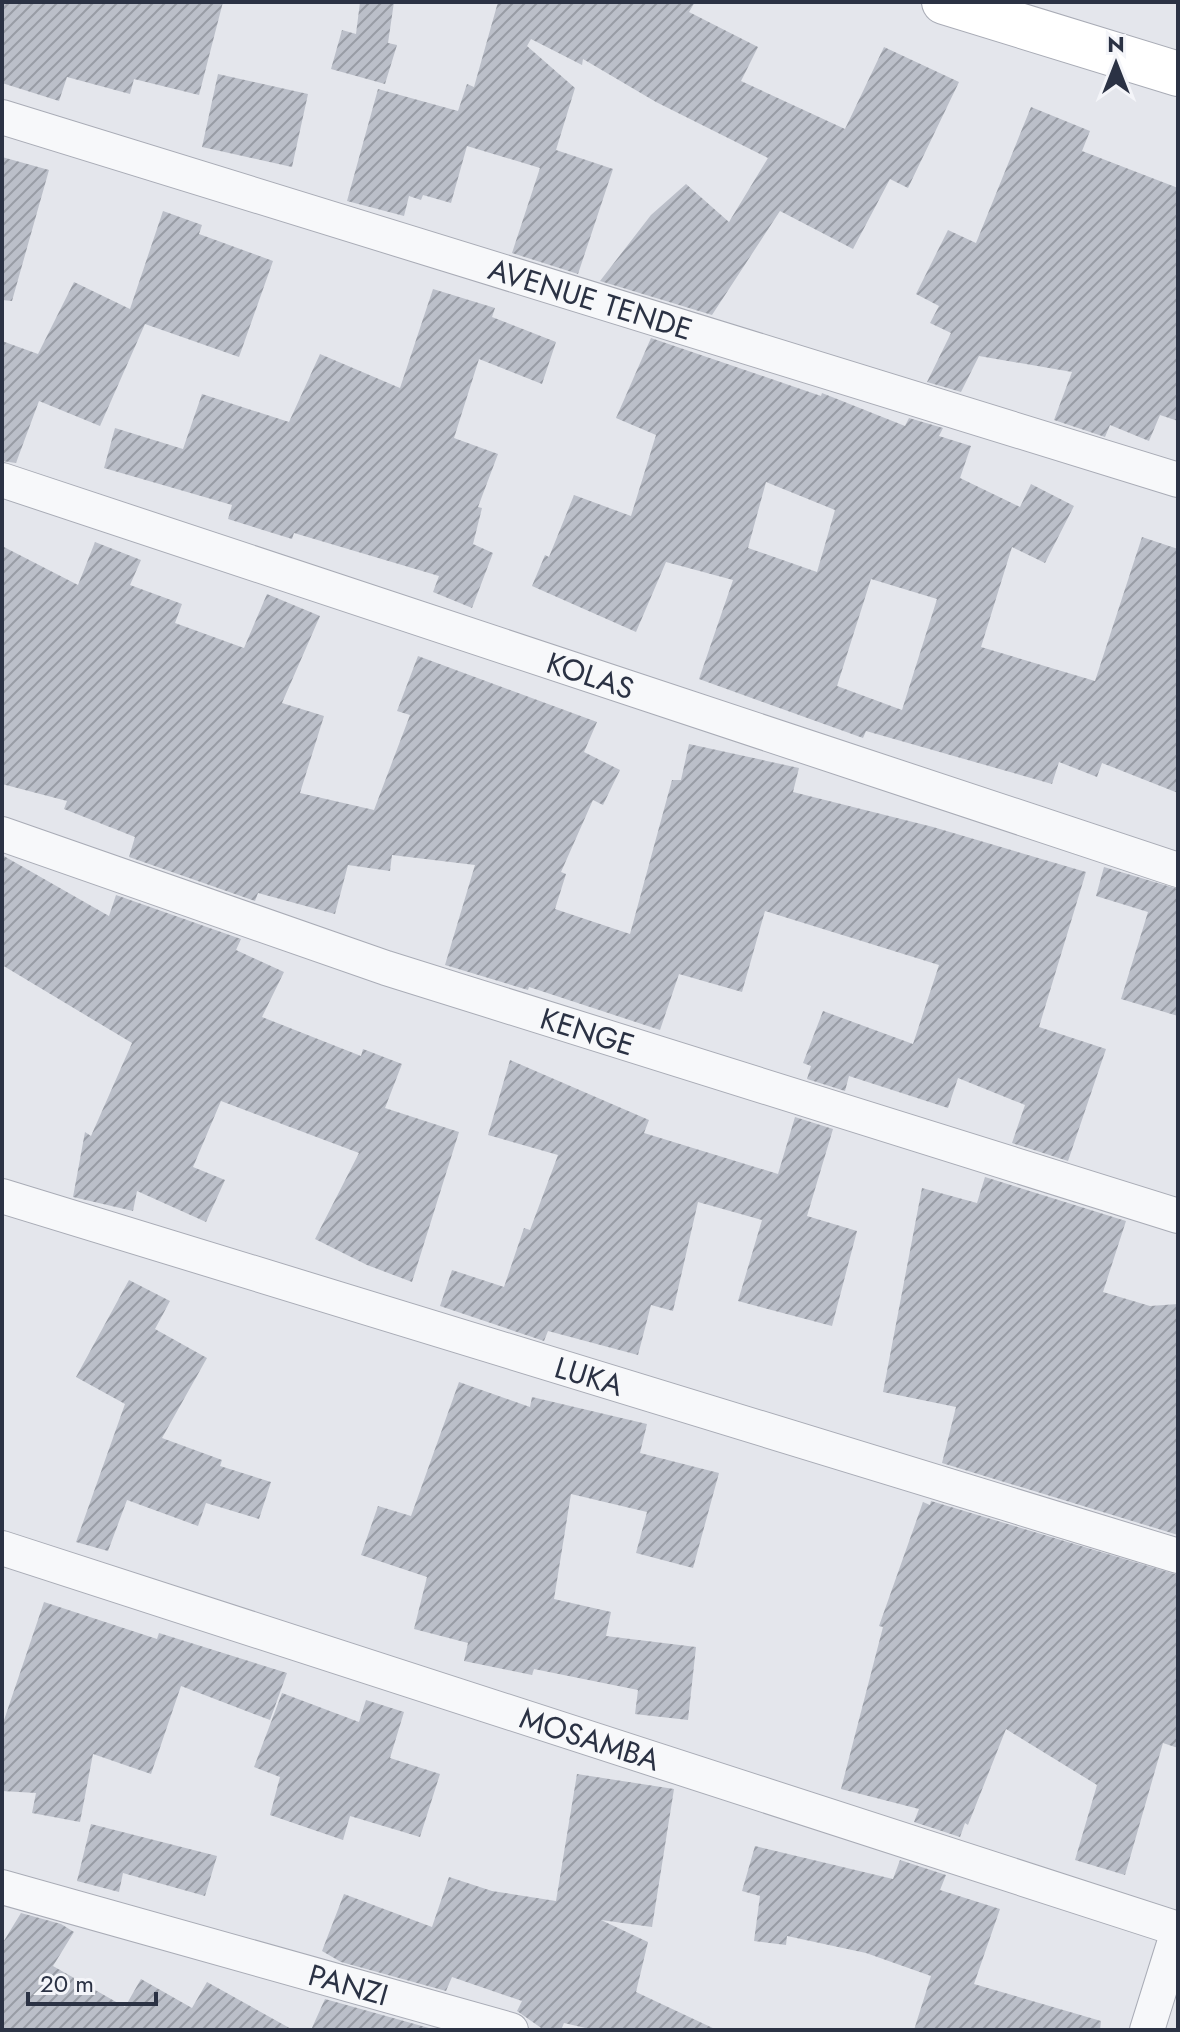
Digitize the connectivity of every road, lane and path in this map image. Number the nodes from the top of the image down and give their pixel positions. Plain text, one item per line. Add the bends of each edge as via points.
1 (944, 2) edge
2 (1178, 74) edge
3 (2, 117) edge
4 (2, 480) edge
5 (1178, 480) edge
6 (2, 834) edge
7 (1178, 870) edge
8 (2, 1196) edge
9 (1178, 1216) edge
10 (2, 1548) edge
11 (1178, 1556) edge
12 (2, 1887) edge
13 (1178, 1930) edge
14 (511, 2030) edge
15 (1147, 2030) edge

1 - 2 street
3 - 5 street, AVENUE TENDE
4 - 7 street, KOLAS
6 - 9 street, KENGE via 386,968
8 - 11 street, LUKA
10 - 13 street, MOSAMBA
12 - 14 street, PANZI
13 - 15 street

